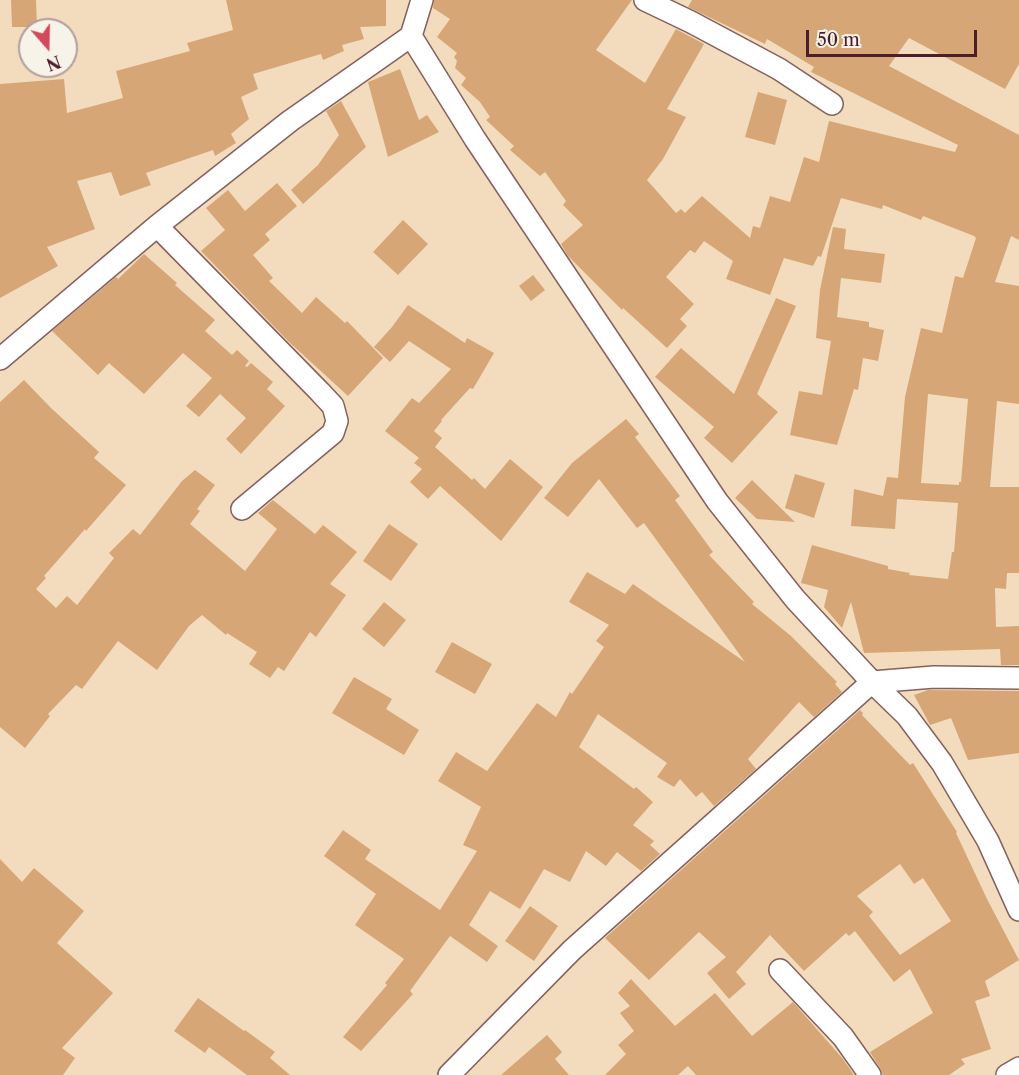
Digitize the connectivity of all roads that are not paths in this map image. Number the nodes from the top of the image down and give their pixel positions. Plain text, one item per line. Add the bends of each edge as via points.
1 (422, 0) edge
2 (645, 0) edge
3 (411, 36) junction
4 (832, 104) dead end
5 (158, 226) junction
6 (0, 359) edge
7 (242, 509) dead end
8 (1019, 678) edge
9 (872, 682) junction
10 (1019, 910) edge
11 (780, 970) dead end
12 (1019, 1068) edge
13 (449, 1075) edge
14 (870, 1075) edge
15 (1007, 1075) edge

1 - 3 street
2 - 4 street via 778,69
3 - 5 street via 290,121
3 - 9 street via 475,139 717,501 795,599
5 - 6 street
5 - 7 street via 333,406 337,421 333,433
8 - 9 street via 934,677
9 - 10 street via 907,716 942,763 988,841
9 - 13 street via 572,950
11 - 14 street via 843,1037
12 - 15 street

